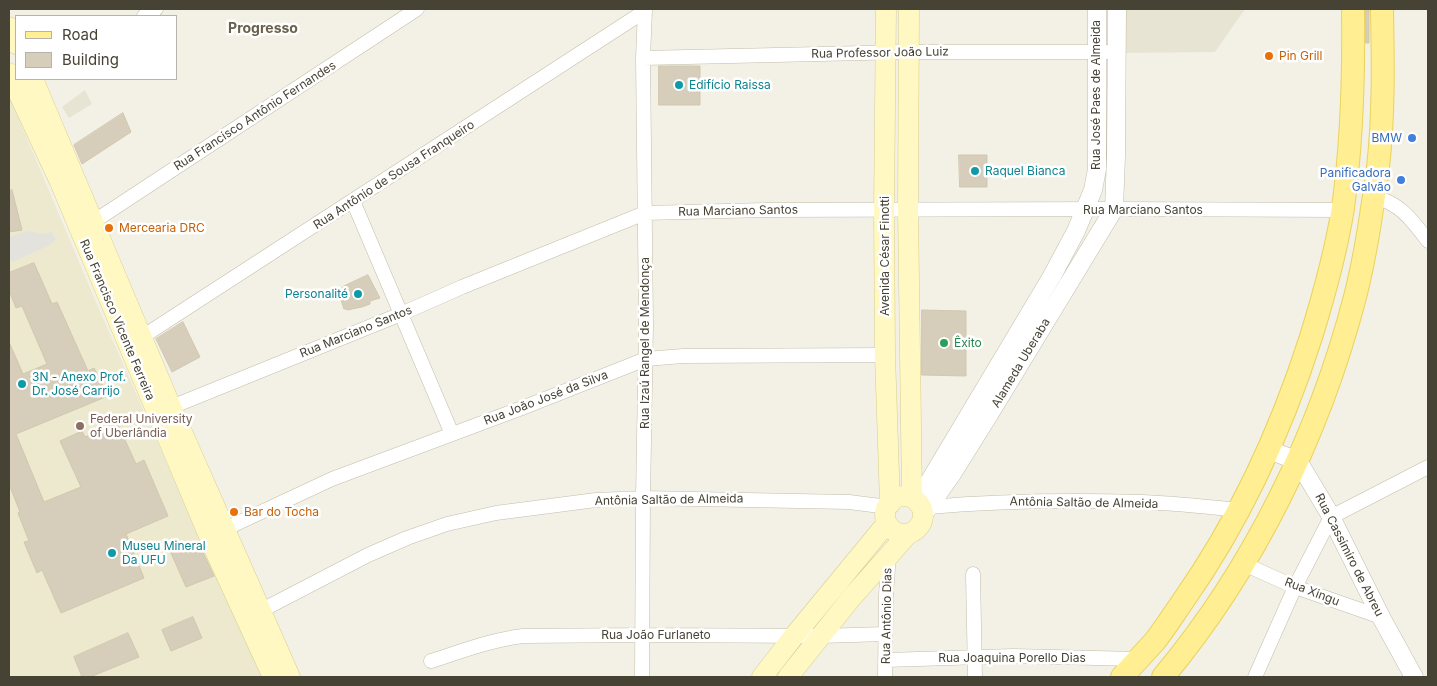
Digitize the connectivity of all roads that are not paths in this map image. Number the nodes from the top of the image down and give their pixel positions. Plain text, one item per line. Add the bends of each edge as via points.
1 (417, 9) edge
2 (886, 9) edge
3 (909, 9) edge
4 (1097, 9) edge
5 (1118, 9) edge
6 (1353, 9) edge
7 (1382, 9) edge
8 (645, 10) edge
9 (9, 26) edge
10 (15, 41) edge
11 (886, 52) junction
12 (908, 52) junction
13 (1097, 52) junction
14 (1117, 53) junction
15 (643, 58) junction
16 (9, 73) edge
17 (38, 81) edge
18 (1373, 196) junction
19 (353, 201) junction
20 (1114, 209) junction
21 (884, 210) junction
22 (908, 210) junction
23 (1085, 210) junction
24 (1342, 210) junction
25 (645, 213) junction
26 (93, 222) junction
27 (1428, 241) edge
28 (401, 314) junction
29 (142, 337) junction
30 (885, 355) junction
31 (646, 359) junction
32 (164, 410) junction
33 (452, 434) junction
34 (1269, 450) junction
35 (1298, 460) junction
36 (1428, 467) edge
37 (643, 498) junction
38 (920, 505) junction
39 (1240, 510) junction
40 (888, 511) junction
41 (1331, 517) junction
42 (226, 529) junction
43 (908, 534) junction
44 (889, 554) junction
45 (1244, 564) junction
46 (973, 574) dead end
47 (1295, 588) junction
48 (262, 610) junction
49 (1380, 617) junction
50 (885, 634) junction
51 (642, 635) junction
52 (794, 636) junction
53 (820, 636) junction
54 (975, 658) junction
55 (1138, 659) junction
56 (886, 660) junction
57 (432, 661) dead end
58 (273, 677) edge
59 (290, 677) edge
60 (642, 677) edge
61 (762, 677) edge
62 (788, 677) edge
63 (885, 677) edge
64 (976, 677) edge
65 (1122, 677) edge
66 (1163, 677) edge
67 (1255, 677) edge
68 (1414, 677) edge

1 - 26 street, Rua Francisco Antônio Fernandes
2 - 11 main road, Avenida César Finotti
3 - 12 main road, Avenida César Finotti
4 - 13 street, Rua José Paes de Almeida
5 - 14 street, Rua José Paes de Almeida
6 - 24 main road via 1351,128
7 - 18 main road via 1381,134
8 - 15 street, Rua Izaú Rangel de Mendonça
8 - 19 street, Rua Antônio de Sousa Franqueiro
9 - 10 main road
11 - 12 street, Rua Professor João Luiz
11 - 15 street, Rua Professor João Luiz
11 - 21 main road, Avenida César Finotti
12 - 13 street, Rua Professor João Luiz
12 - 22 main road, Avenida César Finotti
13 - 14 street, Rua Professor João Luiz
13 - 23 street, Rua José Paes de Almeida via 1097,169 1094,190
14 - 20 street, Rua José Paes de Almeida
15 - 25 street, Rua Izaú Rangel de Mendonça
16 - 32 main road, Rua Francisco Vicente Ferreira
17 - 26 main road, Rua Francisco Vicente Ferreira
18 - 27 street via 1402,210
18 - 35 main road via 1362,266 1344,334
19 - 28 street
19 - 29 street, Rua Antônio de Sousa Franqueiro
20 - 23 street, Rua Marciano Santos
20 - 24 street, Rua Marciano Santos
20 - 38 street, Alameda Uberaba via 952,474
21 - 22 street, Rua Marciano Santos
21 - 25 street, Rua Marciano Santos
21 - 30 main road, Avenida César Finotti
22 - 23 street, Rua Marciano Santos
22 - 38 main road, Avenida César Finotti
23 - 38 street, Alameda Uberaba via 1052,276
24 - 34 main road via 1322,302
25 - 28 street, Rua Marciano Santos
25 - 31 street, Rua Izaú Rangel de Mendonça
26 - 29 main road, Rua Francisco Vicente Ferreira
28 - 32 street, Rua Marciano Santos
28 - 33 street
29 - 32 main road, Rua Francisco Vicente Ferreira
30 - 31 street, Rua João José da Silva
30 - 40 main road, Avenida César Finotti
31 - 33 street, Rua João José da Silva
31 - 37 street, Rua Izaú Rangel de Mendonça
32 - 42 main road, Rua Francisco Vicente Ferreira
32 - 58 main road, Rua Francisco Vicente Ferreira via 217,555
33 - 42 street, Rua João José da Silva via 332,479
34 - 35 street
34 - 39 main road
35 - 41 street, Rua Cassimiro de Abreu
35 - 45 main road
36 - 41 street
37 - 40 street, Antônia Saltão de Almeida via 848,502
37 - 48 street, Antônia Saltão de Almeida via 596,500 496,513 447,524 368,555
37 - 51 street, Rua Izaú Rangel de Mendonça
38 - 39 street, Antônia Saltão de Almeida via 1143,502
38 - 40 main road via 906,496 900,497
38 - 43 main road, Alameda Uberaba via 923,519 919,527
39 - 55 main road via 1200,578
40 - 43 main road via 894,531
40 - 52 main road
41 - 47 street
41 - 49 street, Rua Cassimiro de Abreu
42 - 48 main road, Rua Francisco Vicente Ferreira
43 - 44 main road, Alameda Uberaba
44 - 50 street, Rua Antônio Dias
44 - 53 main road, Alameda Uberaba
45 - 47 street, Rua Xingu
45 - 66 main road
46 - 54 street
47 - 49 street, Rua Xingu
47 - 67 street
48 - 59 main road, Rua Francisco Vicente Ferreira
49 - 68 street, Rua Cassimiro de Abreu
50 - 53 street, Rua João Furlaneto
50 - 56 street, Rua Antônio Dias
51 - 52 street, Rua João Furlaneto
51 - 57 street, Rua João Furlaneto via 504,638
51 - 60 street, Rua Izaú Rangel de Mendonça
52 - 53 street, Rua João Furlaneto
52 - 61 main road
53 - 62 main road, Alameda Uberaba
54 - 55 street, Rua Joaquina Porello Dias
54 - 56 street, Rua Joaquina Porello Dias
54 - 64 street
55 - 65 main road
56 - 63 street, Rua Antônio Dias

